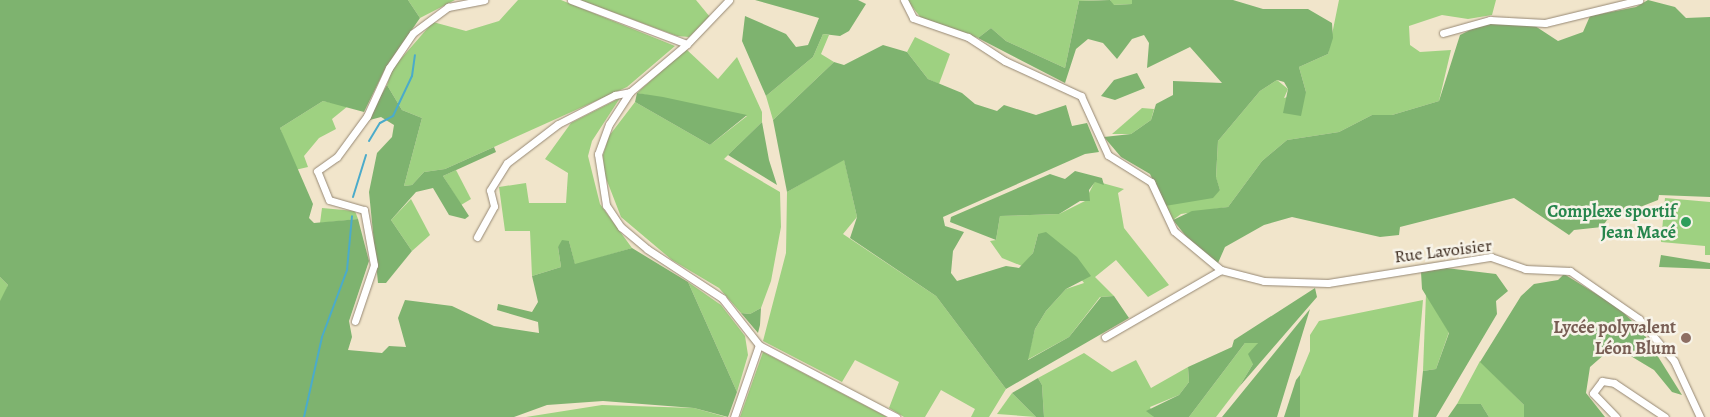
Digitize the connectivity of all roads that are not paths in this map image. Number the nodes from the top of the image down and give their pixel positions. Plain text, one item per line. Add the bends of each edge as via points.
1 (484, 0) edge
2 (571, 0) edge
3 (729, 0) edge
4 (904, 0) edge
5 (1639, 0) edge
6 (1443, 33) dead end
7 (687, 44) junction
8 (630, 92) junction
9 (477, 237) dead end
10 (1221, 270) junction
11 (355, 321) dead end
12 (1105, 337) dead end
13 (759, 345) junction
14 (734, 417) edge
15 (896, 417) edge
16 (1616, 417) edge
17 (1665, 417) edge
18 (1700, 417) edge

1 - 11 street via 448,7 413,33 389,68 367,116 337,157 317,171 329,200 364,210 374,265
2 - 7 street
3 - 7 street
4 - 10 street via 913,18 968,37 1005,61 1081,96 1108,155 1151,182 1174,231
5 - 6 street via 1545,23 1490,20
7 - 8 street
8 - 9 street via 615,95 558,124 507,163 490,190 494,206
8 - 13 street via 609,124 598,154 599,182 611,216 647,249 722,298
10 - 12 street
10 - 18 street, Rue Lavoisier via 1264,281 1328,283 1491,257 1525,269 1570,271 1639,319 1674,361
13 - 14 street
13 - 15 street
16 - 17 street via 1593,394 1602,381 1614,383

